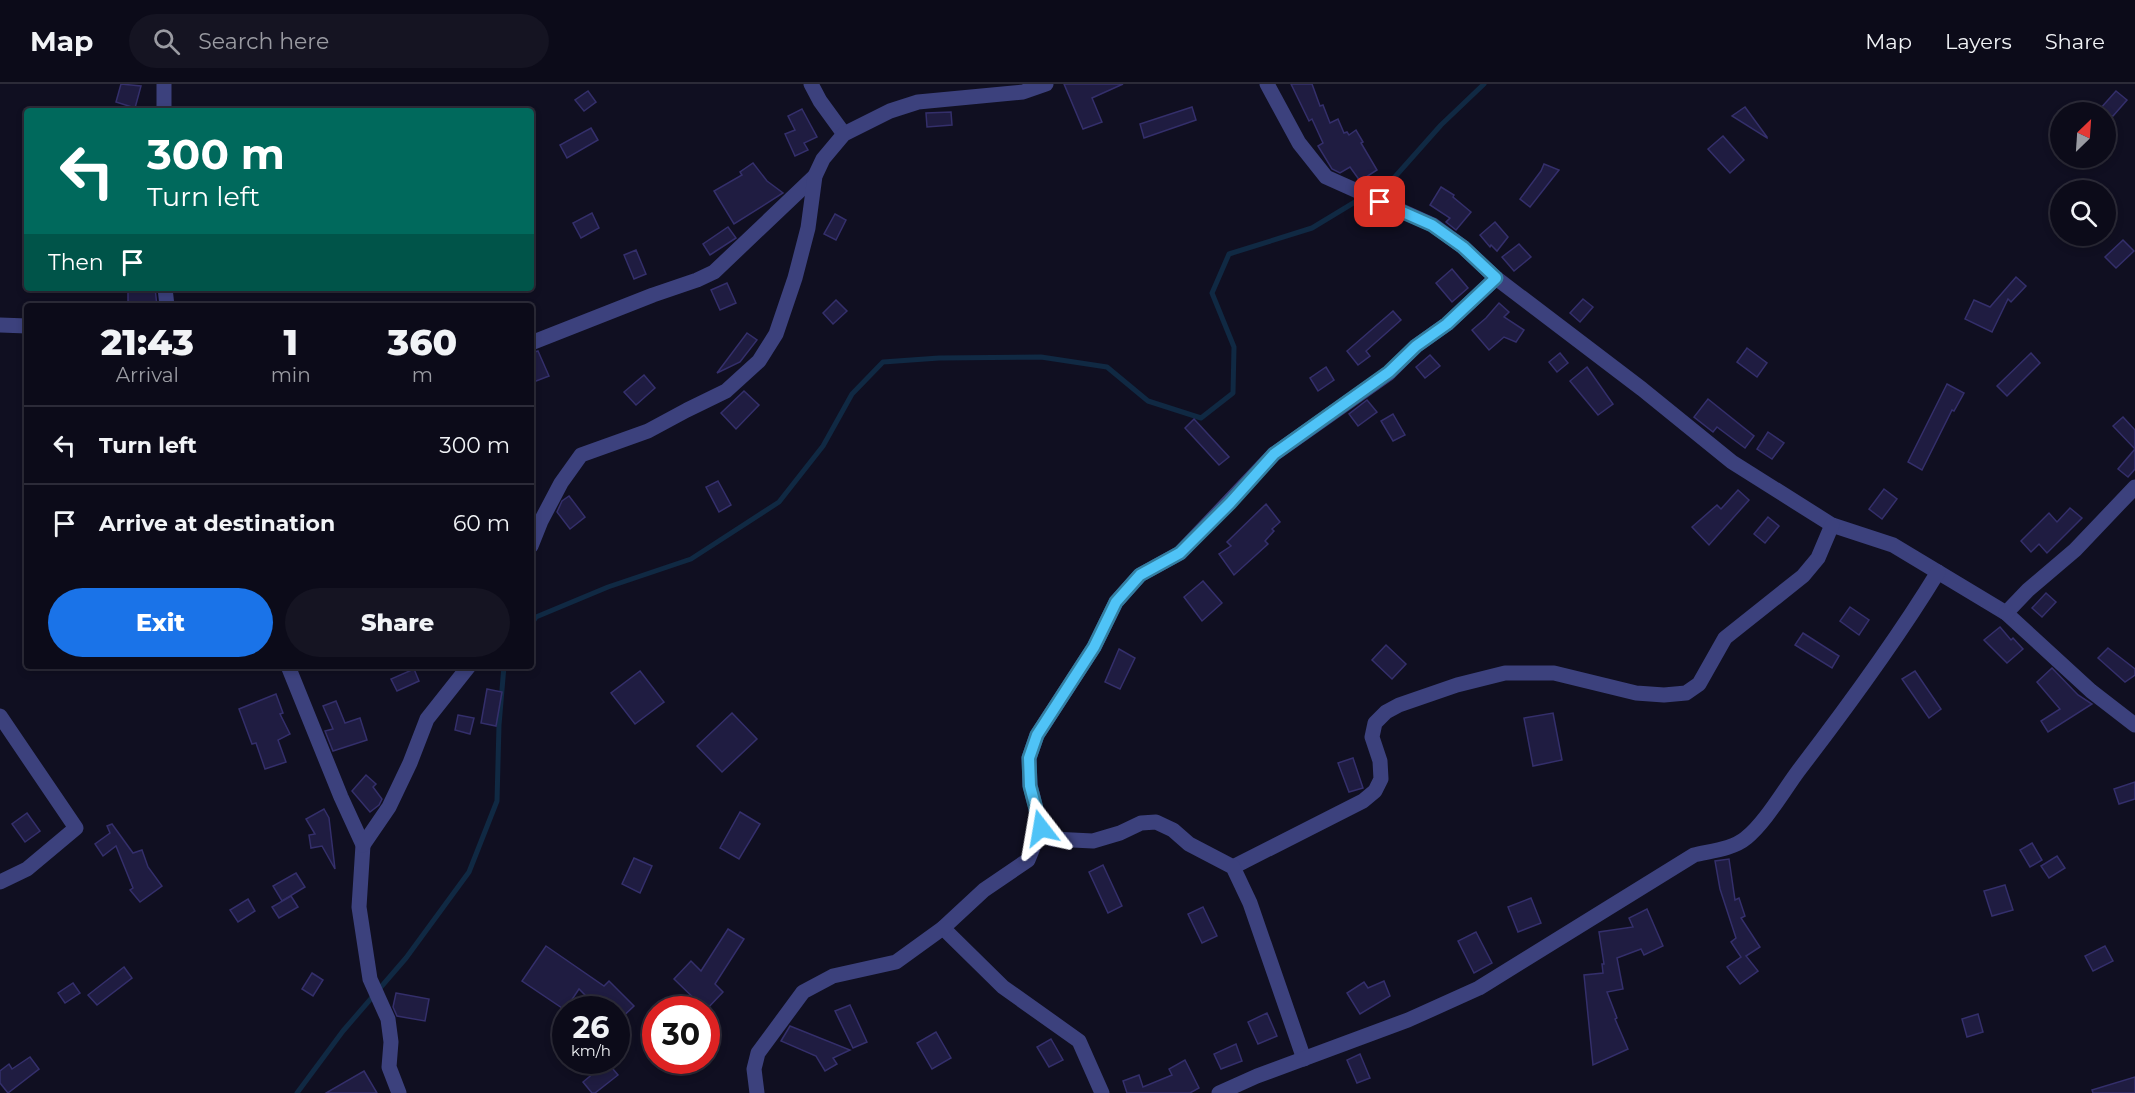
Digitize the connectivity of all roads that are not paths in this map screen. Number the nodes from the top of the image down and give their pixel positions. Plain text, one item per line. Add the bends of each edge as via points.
1 (164, 84) edge
2 (811, 84) edge
3 (1046, 84) edge
4 (1267, 84) edge
5 (164, 108) edge
6 (844, 134) junction
7 (815, 176) junction
8 (1496, 278) junction
9 (0, 325) edge
10 (24, 326) edge
11 (534, 342) edge
12 (2135, 487) edge
13 (1832, 525) junction
14 (534, 537) edge
15 (1938, 572) junction
16 (2006, 613) junction
17 (289, 669) edge
18 (467, 669) edge
19 (0, 716) edge
20 (2135, 725) edge
21 (1041, 828) junction
22 (363, 845) junction
23 (1233, 867) junction
24 (0, 882) edge
25 (943, 928) junction
26 (1304, 1059) junction
27 (399, 1093) edge
28 (757, 1093) edge
29 (1102, 1093) edge
30 (1219, 1093) edge

1 - 5 street
2 - 6 street
3 - 6 street via 1023,92 918,102
4 - 8 street via 1299,143 1326,177 1432,225
6 - 7 street
7 - 11 street via 714,272
7 - 14 street via 808,228 795,278 776,334 759,361 726,392 648,431 581,455 561,483
8 - 13 street via 1732,462
8 - 21 street via 1389,372 1274,454 1180,553 1140,575 1116,602 1094,647 1037,735 1029,758 1030,786
9 - 10 street
12 - 16 street via 2075,550
13 - 15 street via 1893,545
13 - 23 street via 1818,558 1803,576 1725,638 1699,684 1686,693 1636,693 1554,673 1505,673 1399,705 1375,723 1372,737 1381,779 1375,791
15 - 16 street
15 - 26 street via 1821,742 1745,839 1694,855 1479,988
16 - 20 street via 2091,691
17 - 22 street
18 - 22 street via 427,719 389,807
19 - 24 street via 76,828 27,869
21 - 23 street via 1052,838 1093,841 1141,823 1156,822
21 - 25 street via 1028,860 984,890
22 - 27 street via 359,907 370,979 388,1019 389,1066
23 - 26 street via 1250,903
25 - 28 street via 896,962 833,976 803,992 758,1053 754,1069
25 - 29 street via 1002,987 1079,1041
26 - 30 street

